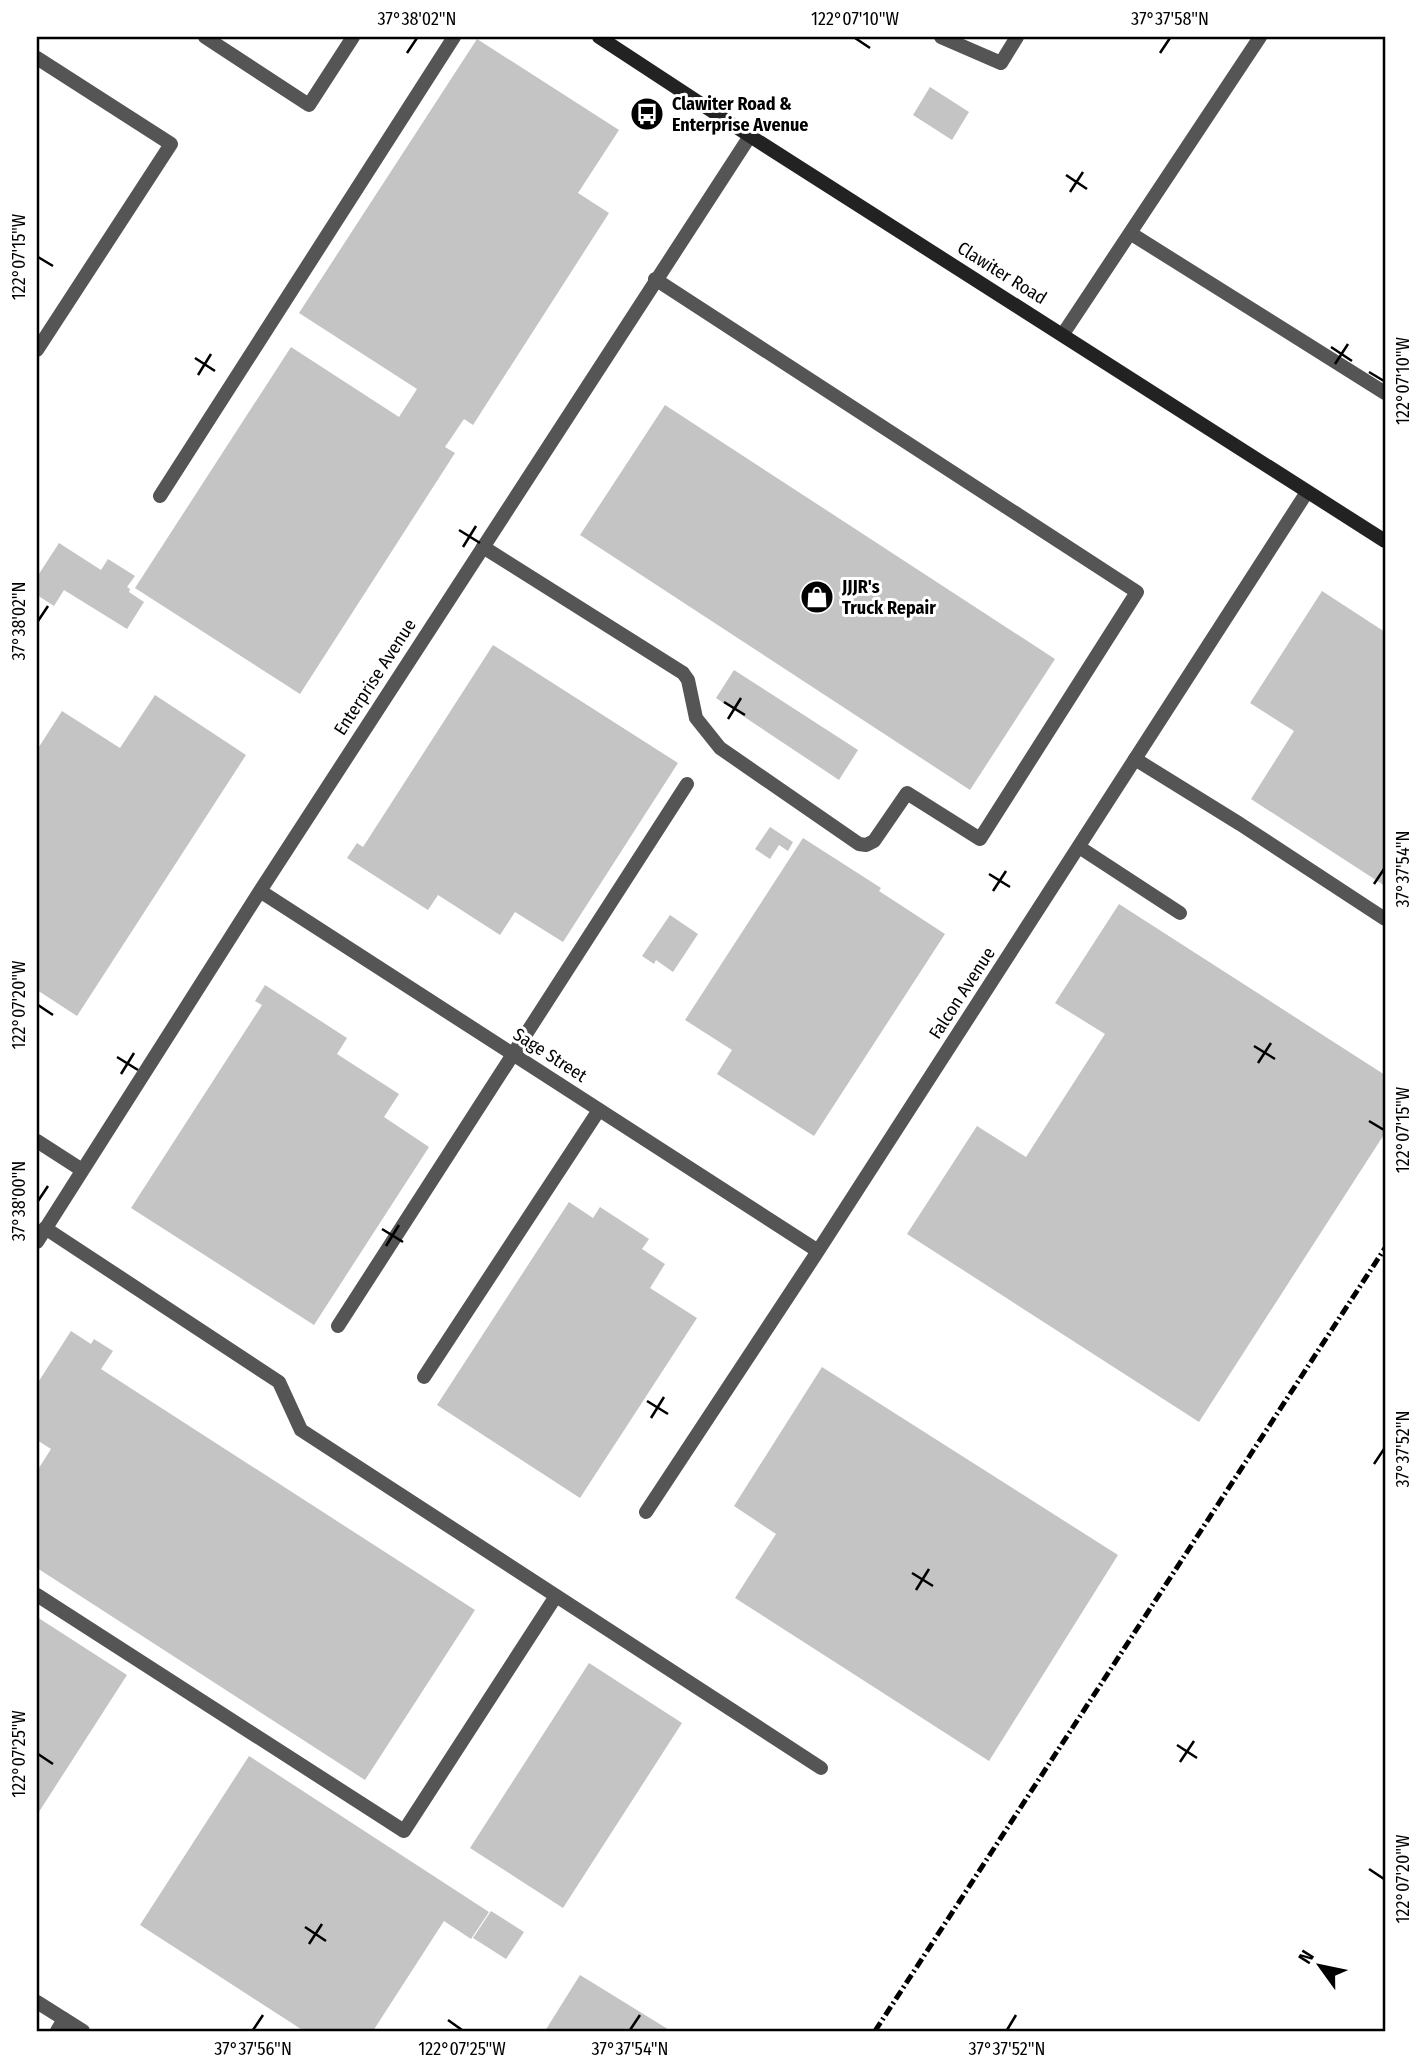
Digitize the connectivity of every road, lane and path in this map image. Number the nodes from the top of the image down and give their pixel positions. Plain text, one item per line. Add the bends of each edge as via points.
1 (205, 37) edge
2 (353, 37) edge
3 (454, 37) edge
4 (599, 37) edge
5 (942, 37) edge
6 (1017, 37) edge
7 (1260, 37) edge
8 (37, 58) edge
9 (750, 136) junction
10 (1130, 233) junction
11 (655, 279) junction
12 (1063, 334) junction
13 (37, 351) edge
14 (1385, 393) edge
15 (1307, 492) junction
16 (160, 496) dead end
17 (1385, 541) edge
18 (482, 547) junction
19 (1135, 759) junction
20 (687, 784) dead end
21 (1079, 847) junction
22 (260, 891) junction
23 (1180, 913) dead end
24 (1385, 919) edge
25 (514, 1055) junction
26 (599, 1110) junction
27 (37, 1141) edge
28 (82, 1170) junction
29 (45, 1228) junction
30 (37, 1242) edge
31 (818, 1251) junction
32 (338, 1326) dead end
33 (424, 1377) dead end
34 (646, 1512) dead end
35 (37, 1595) edge
36 (556, 1596) junction
37 (821, 1768) dead end
38 (37, 2002) edge
39 (60, 2025) edge
40 (83, 2031) edge

1 - 2 street via 309,105
3 - 16 street
4 - 9 street, Clawiter Road
5 - 6 street via 1001,63
7 - 10 street
8 - 13 street via 171,144
9 - 11 street, Enterprise Avenue
9 - 12 street, Clawiter Road
10 - 12 street
10 - 14 street
11 - 18 street, Enterprise Avenue
11 - 18 street via 1137,592 979,839 907,793 874,841 859,844 720,748 696,718 683,673
12 - 15 street, Clawiter Road
15 - 17 street, Clawiter Road
15 - 19 street, Falcon Avenue
18 - 22 street, Enterprise Avenue
19 - 21 street, Falcon Avenue
19 - 24 street
20 - 25 street
21 - 23 street
21 - 31 street, Falcon Avenue
22 - 25 street, Sage Street
22 - 28 street, Enterprise Avenue
25 - 26 street, Sage Street
25 - 32 street
26 - 31 street, Sage Street
26 - 33 street
27 - 28 street
28 - 29 street, Enterprise Avenue
29 - 30 street, Enterprise Avenue
29 - 36 street via 279,1382 301,1430
31 - 34 street, Falcon Avenue
35 - 36 street via 404,1831
36 - 37 street
38 - 39 street
39 - 40 street

